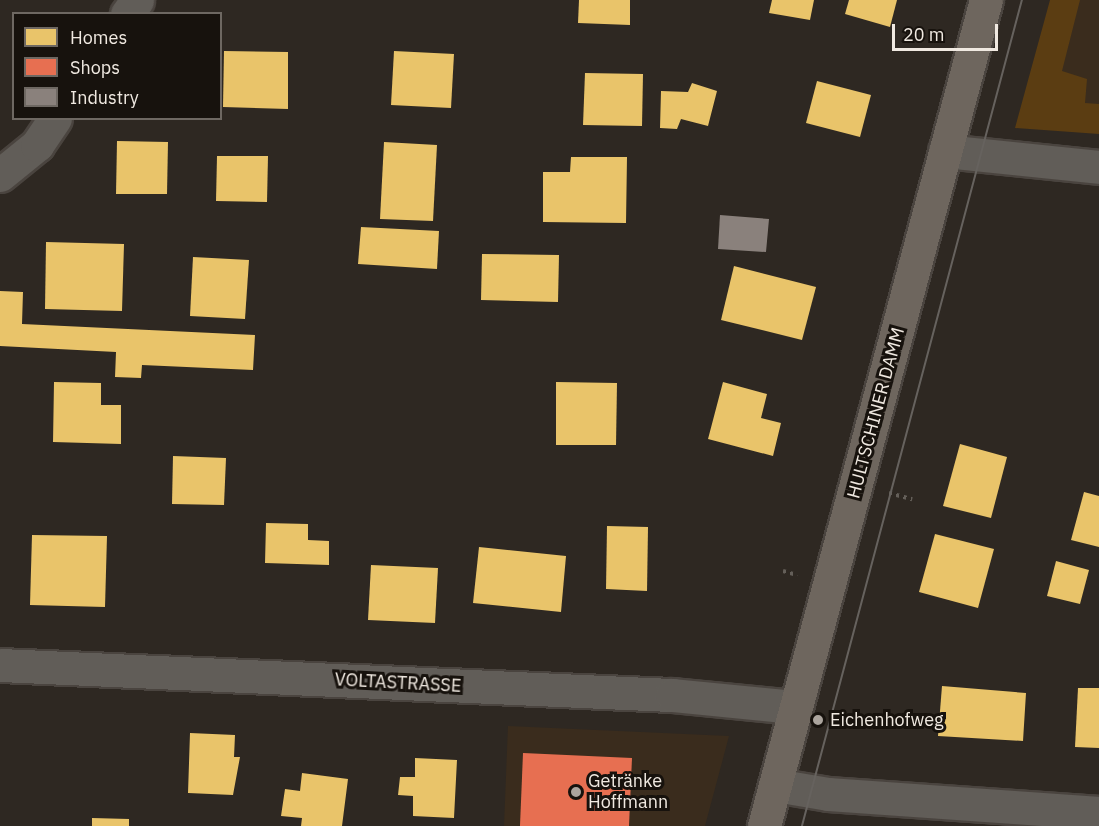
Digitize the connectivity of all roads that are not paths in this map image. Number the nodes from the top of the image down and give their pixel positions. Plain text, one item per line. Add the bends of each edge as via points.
1 (986, 0) edge
2 (54, 120) edge
3 (945, 151) junction
4 (1099, 167) edge
5 (0, 175) edge
6 (0, 665) edge
7 (795, 707) junction
8 (775, 785) junction
9 (1099, 813) edge
10 (764, 826) edge

1 - 3 main road, HULTSCHINER DAMM
2 - 5 street via 37,145
3 - 4 street
3 - 7 main road, HULTSCHINER DAMM
6 - 7 street, VOLTASTRASSE via 672,695
7 - 8 main road, HULTSCHINER DAMM
8 - 9 street via 828,794
8 - 10 main road, HULTSCHINER DAMM

